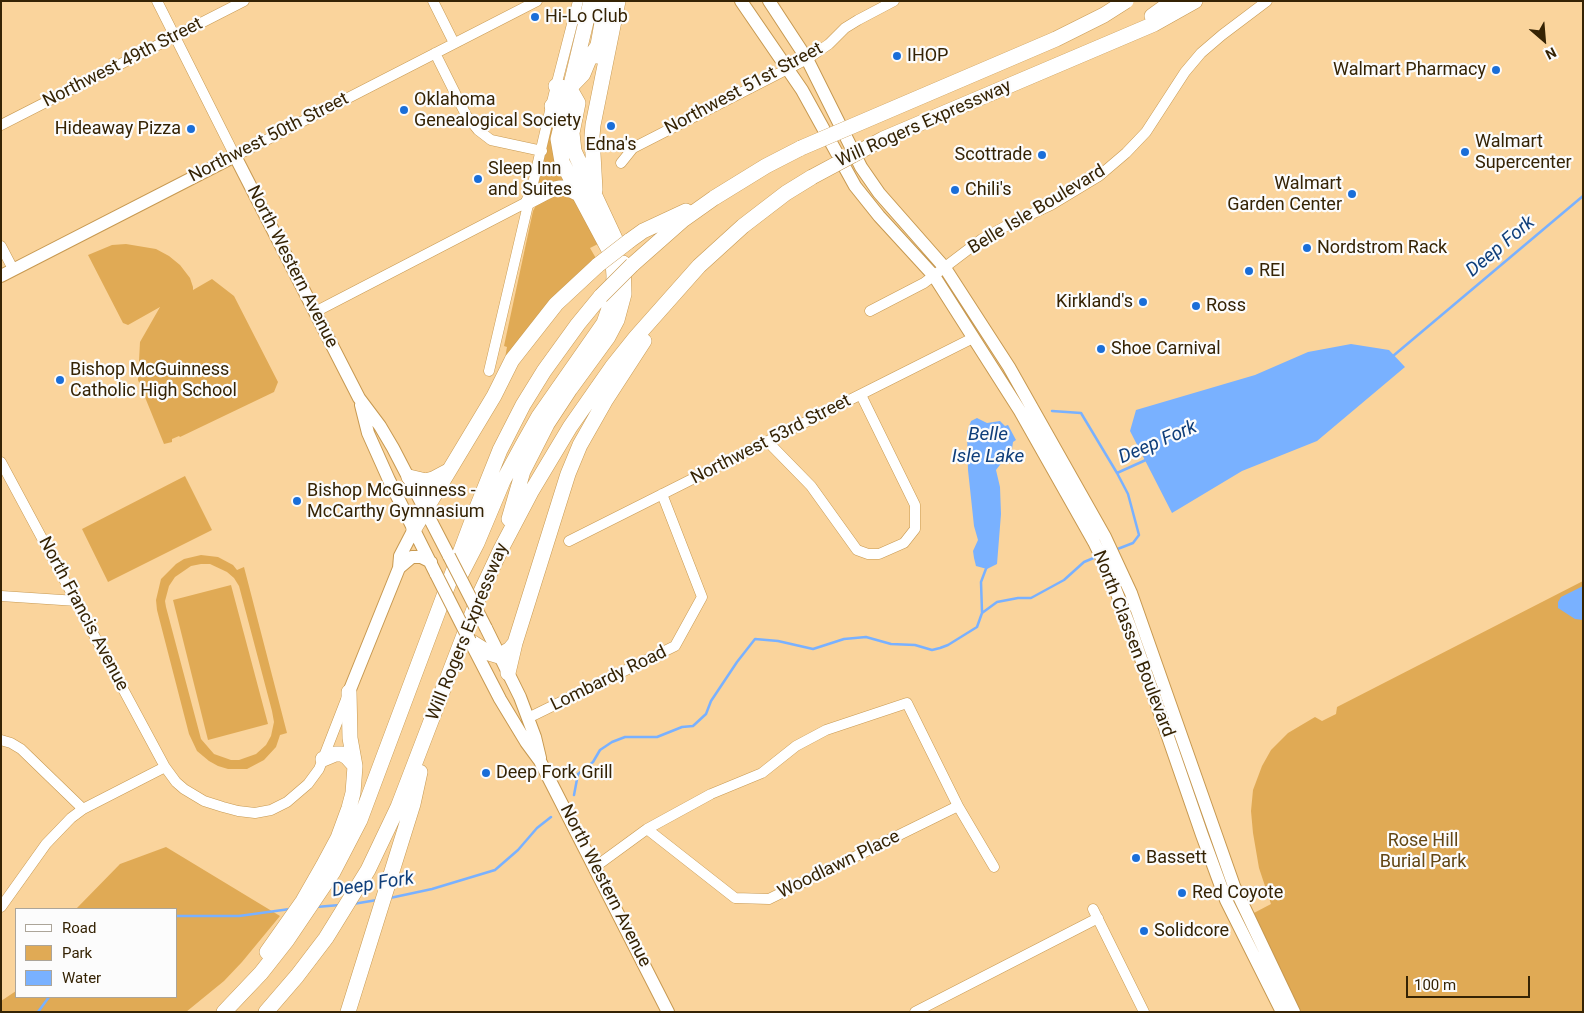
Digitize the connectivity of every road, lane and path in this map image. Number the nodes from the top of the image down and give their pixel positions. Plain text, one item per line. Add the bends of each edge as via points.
1 (157, 1) edge
2 (244, 1) edge
3 (433, 1) edge
4 (537, 1) edge
5 (591, 1) edge
6 (606, 1) edge
7 (618, 1) edge
8 (741, 1) edge
9 (769, 1) edge
10 (894, 1) edge
11 (1126, 1) edge
12 (1173, 1) edge
13 (1195, 1) edge
14 (1267, 1) edge
15 (577, 4) edge
16 (176, 37) junction
17 (1118, 40) junction
18 (454, 43) junction
19 (598, 47) junction
20 (435, 52) junction
21 (806, 59) junction
22 (788, 69) junction
23 (563, 88) junction
24 (552, 106) joint
25 (1, 125) edge
26 (542, 151) junction
27 (235, 156) junction
28 (579, 163) junction
29 (621, 163) dead end
30 (579, 194) junction
31 (714, 198) junction
32 (530, 201) junction
33 (598, 206) junction
34 (1, 246) edge
35 (945, 268) junction
36 (13, 269) junction
37 (1, 276) edge
38 (934, 276) junction
39 (679, 287) junction
40 (870, 311) dead end
41 (315, 312) junction
42 (973, 338) junction
43 (1009, 367) junction
44 (489, 371) dead end
45 (997, 374) junction
46 (861, 395) junction
47 (359, 398) junction
48 (768, 442) junction
49 (1, 462) edge
50 (449, 471) junction
51 (409, 477) junction
52 (662, 494) junction
53 (425, 509) junction
54 (414, 529) junction
55 (1100, 539) junction
56 (569, 541) dead end
57 (422, 545) junction
58 (500, 549) junction
59 (446, 553) junction
60 (399, 562) junction
61 (431, 562) junction
62 (1, 596) edge
63 (76, 601) junction
64 (428, 640) junction
65 (515, 643) junction
66 (475, 647) junction
67 (499, 656) junction
68 (508, 673) junction
69 (349, 692) junction
70 (528, 718) junction
71 (428, 728) junction
72 (1, 740) edge
73 (323, 759) junction
74 (540, 761) junction
75 (354, 766) junction
76 (166, 767) junction
77 (958, 806) junction
78 (83, 809) junction
79 (647, 829) junction
80 (1208, 832) junction
81 (595, 867) junction
82 (994, 867) dead end
83 (328, 869) junction
84 (1, 906) edge
85 (1093, 908) dead end
86 (1098, 918) junction
87 (225, 1010) edge
88 (266, 1012) edge
89 (348, 1012) edge
90 (668, 1012) edge
91 (915, 1012) edge
92 (1144, 1012) edge
93 (1282, 1012) edge
94 (1294, 1012) edge

1 - 16 street, North Western Avenue
2 - 16 street, Northwest 49th Street
3 - 18 street
4 - 18 street, Northwest 50th Street
5 - 23 highway
6 - 19 highway
7 - 33 highway via 592,131
8 - 22 main road, North Classen Boulevard
9 - 21 main road, North Classen Boulevard
10 - 21 street, Northwest 51st Street via 845,28 829,44
11 - 31 highway, Will Rogers Expressway, bridge via 1040,46 801,148
12 - 17 highway
13 - 17 highway, Will Rogers Expressway
14 - 35 street, Belle Isle Boulevard via 1201,53 1146,132 1126,154 1099,176 1051,205 982,239
15 - 23 street
16 - 25 street, Northwest 49th Street
16 - 27 street, North Western Avenue
17 - 39 highway, Will Rogers Expressway, bridge via 883,139 812,177 743,226
18 - 20 street, Northwest 50th Street
19 - 23 highway via 583,74
19 - 28 highway
20 - 26 street via 466,115 478,130 491,140
20 - 27 street, Northwest 50th Street
21 - 22 street, Northwest 51st Street
21 - 35 main road, North Classen Boulevard via 861,167 879,193
22 - 29 street, Northwest 51st Street via 633,148
22 - 38 main road, North Classen Boulevard via 855,186
23 - 24 highway
23 - 28 highway via 578,103 572,133
23 - 30 highway via 558,139 562,162
24 - 26 street
26 - 32 street
27 - 36 main road, Northwest 50th Street
27 - 41 main road, North Western Avenue
28 - 33 highway
30 - 32 highway via 558,188
30 - 64 highway via 613,262 613,297 608,313 522,446
31 - 50 highway, bridge via 643,231 598,265 556,304 512,360
31 - 64 highway, Will Rogers Expressway, bridge via 683,220 601,296 544,372 500,450
32 - 41 street
32 - 44 street
33 - 58 highway via 623,262 625,286 622,307 608,337 556,410 532,452 523,471
34 - 36 street
35 - 38 street, Belle Isle Boulevard
35 - 43 main road, North Classen Boulevard
36 - 37 main road, Northwest 50th Street
38 - 40 street, Belle Isle Boulevard
38 - 42 main road, North Classen Boulevard
39 - 58 highway, Will Rogers Expressway via 618,360 570,427
39 - 65 highway via 580,445 558,503
41 - 47 main road, North Western Avenue
42 - 45 main road, North Classen Boulevard
42 - 46 street, Northwest 53rd Street
43 - 45 main road
43 - 55 main road, North Classen Boulevard
45 - 55 main road, North Classen Boulevard
46 - 48 street, Northwest 53rd Street
46 - 48 street via 915,504 915,529 904,544 879,554 857,550 811,486
47 - 51 main road, North Western Avenue via 380,426
47 - 54 main road, North Western Avenue via 368,433
48 - 52 street, Northwest 53rd Street
49 - 63 street, North Francis Avenue
50 - 51 highway via 426,481
50 - 53 highway
51 - 53 main road, North Western Avenue
52 - 56 street, Northwest 53rd Street
52 - 70 street, Lombardy Road via 702,597 675,646
53 - 54 highway
53 - 59 main road, North Western Avenue
54 - 57 main road, North Western Avenue
54 - 60 main road
55 - 80 main road, North Classen Boulevard via 1136,625
57 - 59 main road
57 - 60 main road via 415,546
57 - 61 main road, North Western Avenue
58 - 71 highway, Will Rogers Expressway
59 - 67 main road, North Western Avenue, bridge
60 - 61 main road via 412,557
60 - 69 main road
61 - 66 main road, North Western Avenue, bridge
62 - 63 street
63 - 76 street, North Francis Avenue
64 - 83 highway, Will Rogers Expressway via 360,820
65 - 67 highway
65 - 68 highway
66 - 67 highway
66 - 74 main road, North Western Avenue via 500,699
67 - 68 main road, North Western Avenue
68 - 70 main road, North Western Avenue
69 - 73 street, North Francis Avenue
69 - 75 highway
70 - 74 main road, North Western Avenue
71 - 88 highway, Will Rogers Expressway via 398,807 368,870 326,938
71 - 89 highway via 413,804
72 - 78 street via 21,749
73 - 75 highway via 342,754
73 - 76 street, North Francis Avenue via 314,777 294,798 272,810 255,813 197,798 176,782
74 - 81 main road, North Western Avenue
75 - 83 highway via 353,793
76 - 78 street
77 - 79 street, Woodlawn Place via 769,899 735,898
77 - 79 street via 907,703 826,730 796,746 762,774 711,794
77 - 82 street
78 - 84 street via 46,844
79 - 81 street
80 - 93 main road, North Classen Boulevard via 1226,900
80 - 94 main road, North Classen Boulevard
81 - 90 main road, North Western Avenue
83 - 87 highway, Will Rogers Expressway via 261,973
85 - 86 street
86 - 91 street
86 - 92 street

